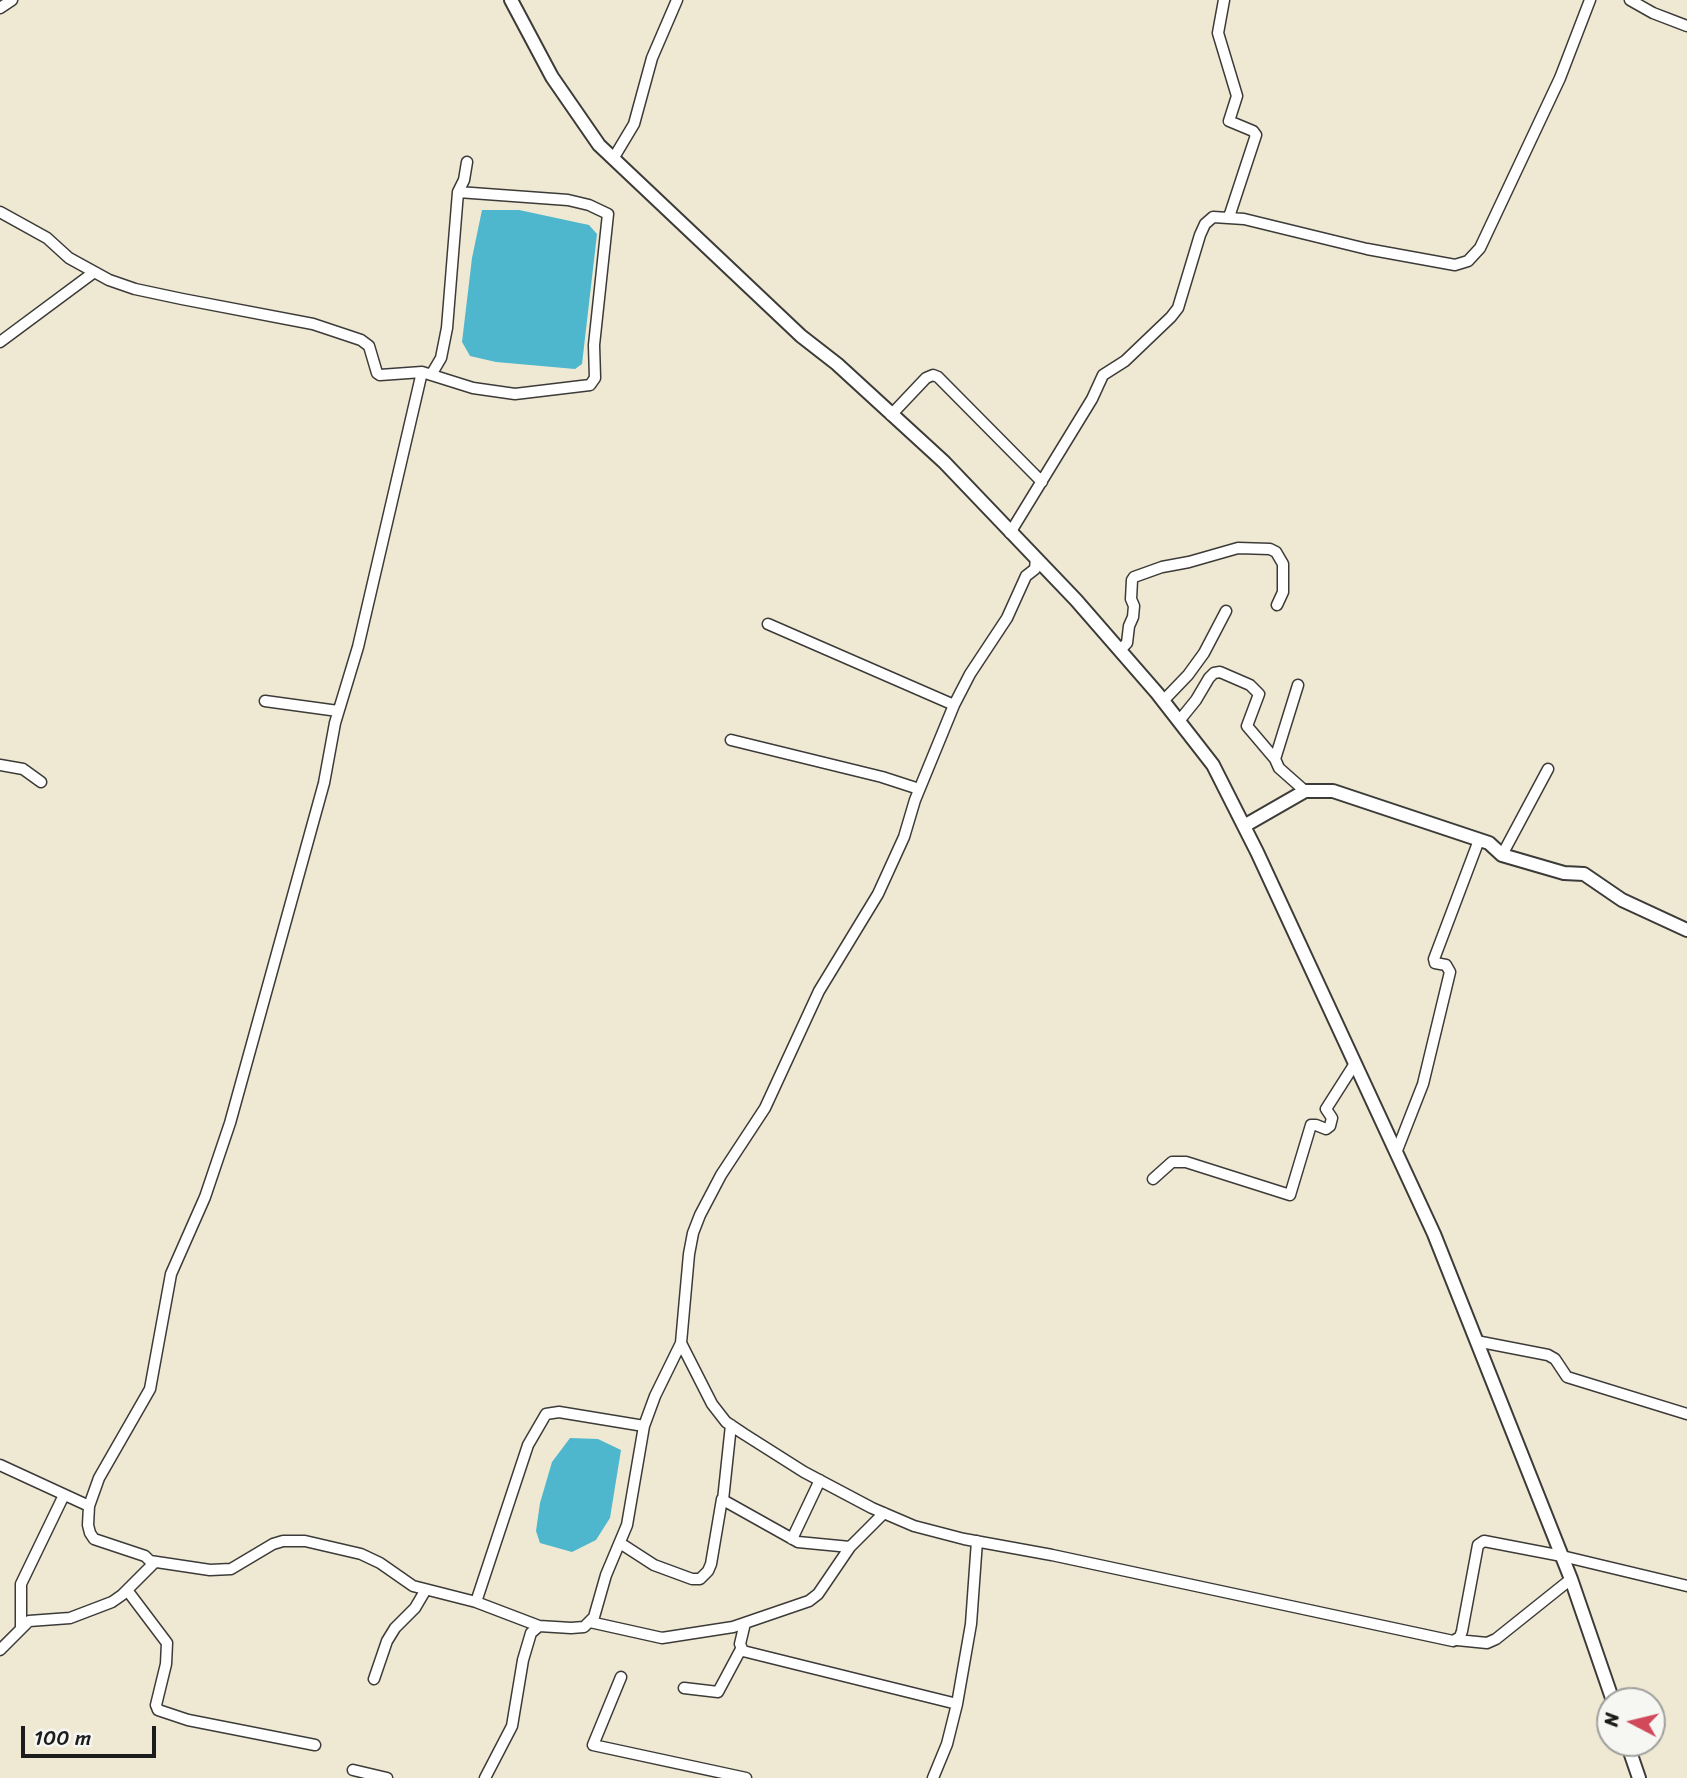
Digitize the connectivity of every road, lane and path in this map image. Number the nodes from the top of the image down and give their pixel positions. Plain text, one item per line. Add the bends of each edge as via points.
1 (12, 0) edge
2 (511, 0) edge
3 (677, 0) edge
4 (1224, 0) edge
5 (1590, 0) edge
6 (1630, 0) edge
7 (0, 8) edge
8 (1687, 26) edge
9 (613, 159) junction
10 (467, 162) dead end
11 (458, 192) junction
12 (0, 212) edge
13 (1229, 217) junction
14 (93, 273) junction
15 (0, 342) edge
16 (426, 374) junction
17 (891, 415) junction
18 (1042, 482) junction
19 (1010, 533) junction
20 (1037, 558) junction
21 (1277, 605) dead end
22 (1227, 611) dead end
23 (768, 624) dead end
24 (1120, 650) junction
25 (1298, 685) dead end
26 (265, 701) dead end
27 (1163, 701) junction
28 (954, 705) junction
29 (338, 711) junction
30 (1179, 721) junction
31 (730, 740) dead end
32 (1275, 759) junction
33 (0, 765) edge
34 (1548, 769) dead end
35 (41, 782) dead end
36 (919, 789) junction
37 (1304, 791) junction
38 (1244, 826) junction
39 (1479, 840) junction
40 (1502, 855) junction
41 (1687, 930) edge
42 (1354, 1065) junction
43 (1396, 1153) junction
44 (1153, 1179) dead end
45 (1476, 1340) junction
46 (681, 1343) junction
47 (1687, 1414) edge
48 (731, 1425) junction
49 (644, 1426) junction
50 (0, 1465) edge
51 (820, 1480) junction
52 (64, 1495) junction
53 (722, 1499) junction
54 (89, 1506) junction
55 (884, 1513) junction
56 (792, 1539) junction
57 (977, 1541) junction
58 (620, 1542) junction
59 (850, 1547) junction
60 (1562, 1556) junction
61 (150, 1561) junction
62 (1571, 1579) junction
63 (1687, 1586) edge
64 (127, 1590) junction
65 (425, 1591) junction
66 (476, 1602) junction
67 (590, 1622) junction
68 (746, 1623) junction
69 (539, 1626) junction
70 (21, 1628) junction
71 (1457, 1640) junction
72 (741, 1649) junction
73 (0, 1650) edge
74 (621, 1677) dead end
75 (374, 1679) dead end
76 (1608, 1687) edge
77 (684, 1688) dead end
78 (957, 1704) junction
79 (316, 1745) dead end
80 (1632, 1757) edge
81 (354, 1770) dead end
82 (387, 1778) edge
83 (485, 1778) edge
84 (746, 1778) edge
85 (933, 1778) edge
86 (1639, 1778) edge

1 - 7 street
2 - 9 street via 552,77 588,132
3 - 9 street via 652,58 634,124
4 - 13 street via 1218,33 1237,96 1229,121 1256,135
5 - 13 street via 1560,78 1480,248 1468,261 1455,265 1367,249
6 - 8 street
9 - 17 street
10 - 11 street
11 - 16 street via 447,328 441,358
11 - 16 street via 568,200 608,214 594,345 595,378 590,384 515,394
12 - 14 street via 47,238
13 - 18 street via 1213,217 1205,224 1178,308 1103,375
14 - 15 street
14 - 16 street via 135,289 313,324 369,346 380,375
16 - 29 street
17 - 18 street via 926,378 938,377
17 - 19 street
18 - 19 street
19 - 20 street
20 - 24 street
20 - 28 street via 1035,569 1026,576 1007,618
21 - 24 street via 1283,592 1283,564 1270,549 1238,548 1162,567 1132,580 1133,617 1127,643
22 - 27 street via 1204,653
23 - 28 street
24 - 27 street
25 - 32 street
26 - 29 street
27 - 30 street
28 - 36 street
29 - 54 street via 324,783 230,1123 205,1197 171,1274 150,1389 99,1478
30 - 32 street via 1209,678 1217,671 1224,673 1259,694 1247,726
30 - 38 street via 1213,765
31 - 36 street
32 - 37 street
33 - 35 street via 23,769
34 - 40 street
36 - 46 street via 878,894 819,991 776,1088 712,1189 695,1226 685,1279
37 - 38 street
37 - 39 street via 1333,791
38 - 42 street
39 - 40 street
39 - 43 street via 1434,959 1450,972 1423,1084
40 - 41 street via 1564,873 1584,874 1622,900
42 - 43 street
42 - 44 street via 1326,1109 1332,1118 1330,1126 1311,1125 1290,1195 1186,1162 1172,1162
43 - 45 street
45 - 47 street via 1548,1355 1567,1377
45 - 60 street
46 - 48 street via 712,1404
46 - 49 street
48 - 51 street
48 - 53 street
49 - 58 street
49 - 66 street via 559,1412 546,1414 528,1445
50 - 52 street
51 - 55 street
51 - 56 street
52 - 54 street
52 - 70 street via 21,1584
53 - 56 street
53 - 58 street via 711,1564 700,1579 654,1565
54 - 61 street via 88,1525 94,1539
55 - 57 street via 914,1526
55 - 59 street
56 - 59 street
57 - 71 street
57 - 78 street via 971,1624
58 - 67 street
59 - 68 street via 809,1601
60 - 62 street
60 - 63 street
60 - 71 street via 1480,1542
61 - 64 street via 153,1564
61 - 65 street via 224,1569 277,1542 305,1541 373,1559
62 - 71 street via 1496,1639 1487,1643
62 - 76 street
64 - 70 street via 84,1614 34,1620
64 - 79 street via 167,1643 158,1710
65 - 66 street
65 - 75 street via 387,1641
66 - 69 street
67 - 68 street via 662,1638
67 - 69 street via 571,1628
68 - 72 street
69 - 83 street via 531,1633 525,1651 510,1732
70 - 73 street
72 - 77 street via 718,1692
72 - 78 street
74 - 84 street via 593,1745
78 - 85 street
80 - 86 street
81 - 82 street

